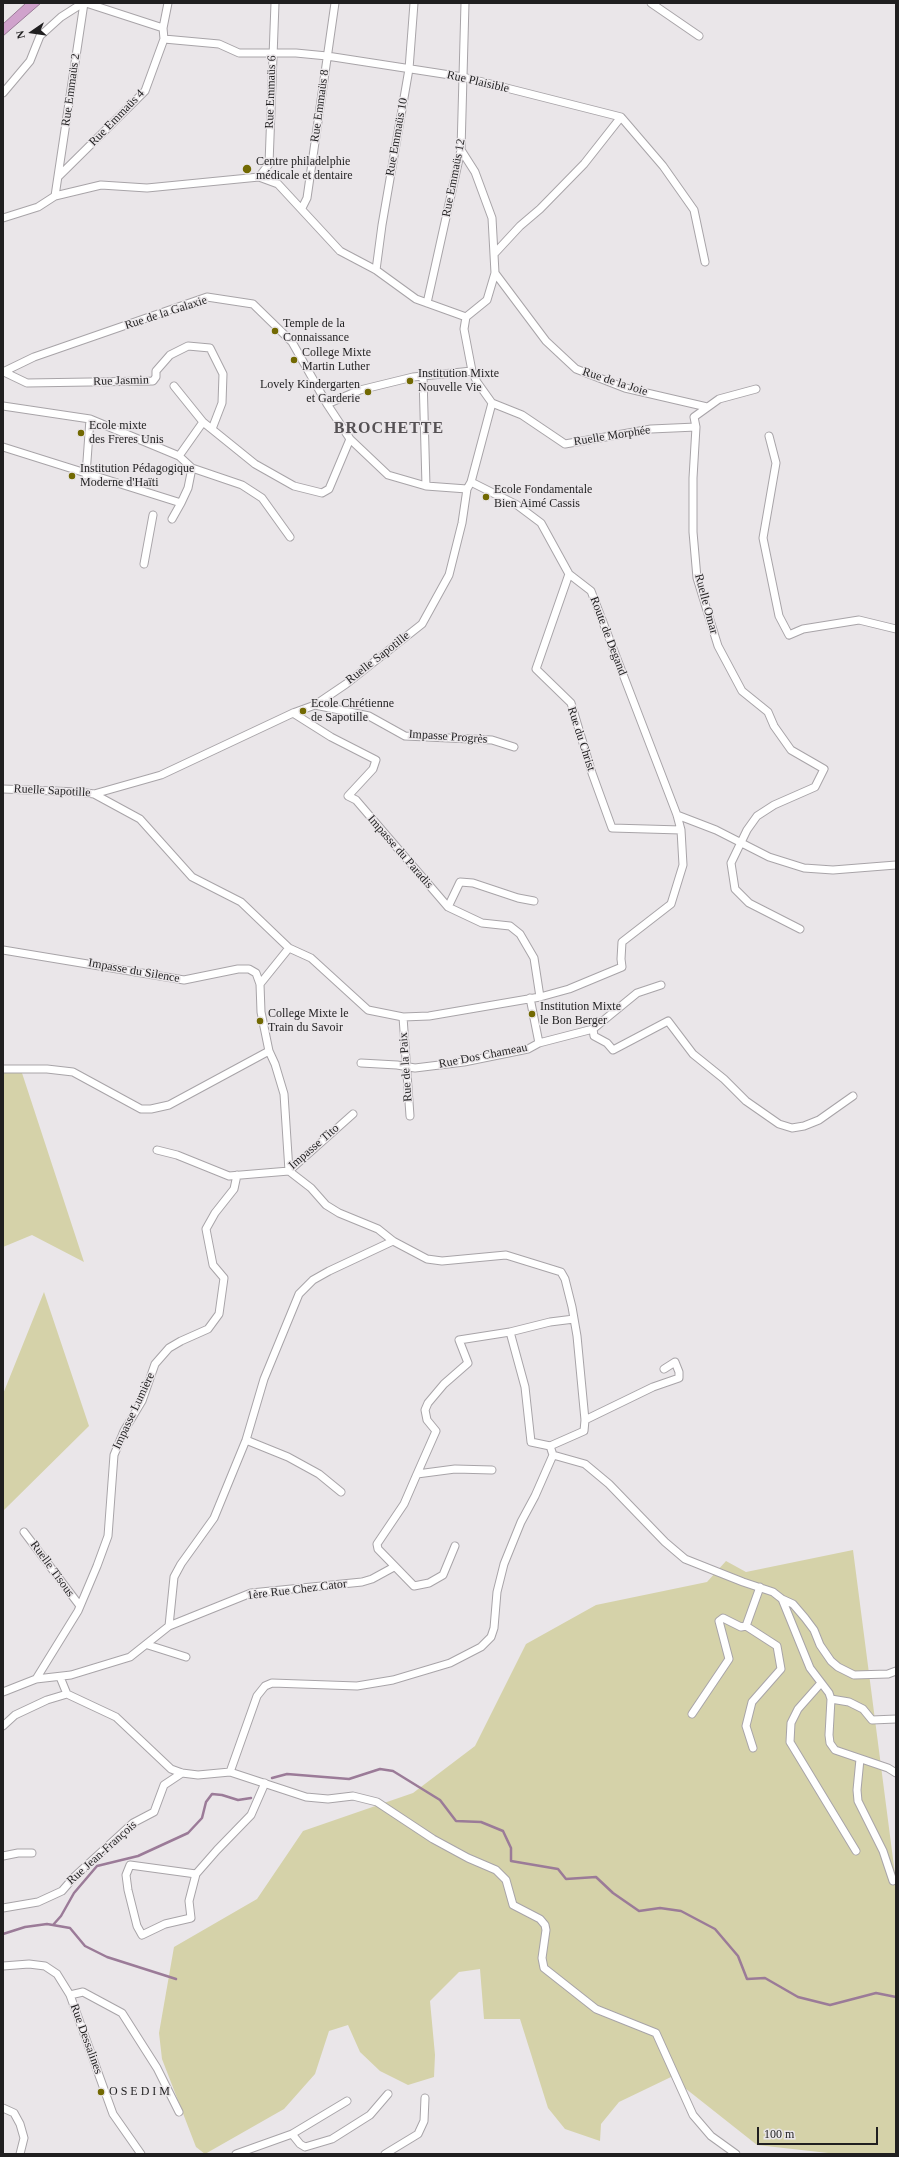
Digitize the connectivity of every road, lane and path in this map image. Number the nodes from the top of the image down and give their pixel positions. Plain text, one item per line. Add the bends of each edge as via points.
1 (84, 3) edge
2 (168, 3) edge
3 (275, 3) edge
4 (335, 3) edge
5 (414, 3) edge
6 (465, 3) edge
7 (651, 3) edge
8 (163, 28) junction
9 (699, 36) dead end
10 (164, 39) junction
11 (272, 53) junction
12 (327, 56) junction
13 (409, 69) junction
14 (463, 77) junction
15 (3, 93) edge
16 (621, 117) junction
17 (461, 150) junction
18 (59, 176) junction
19 (259, 177) junction
20 (55, 196) junction
21 (302, 208) junction
22 (3, 218) edge
23 (495, 253) junction
24 (705, 262) dead end
25 (376, 270) junction
26 (495, 273) junction
27 (427, 303) junction
28 (466, 317) junction
29 (472, 371) junction
30 (3, 372) edge
31 (423, 376) junction
32 (174, 386) dead end
33 (756, 389) dead end
34 (492, 403) junction
35 (327, 404) junction
36 (3, 406) edge
37 (707, 407) junction
38 (90, 419) junction
39 (203, 422) junction
40 (696, 426) junction
41 (212, 428) junction
42 (769, 436) dead end
43 (350, 439) junction
44 (3, 447) edge
45 (180, 456) junction
46 (192, 468) junction
47 (86, 475) junction
48 (471, 482) junction
49 (426, 486) junction
50 (467, 489) junction
51 (180, 503) junction
52 (153, 515) dead end
53 (172, 519) dead end
54 (290, 537) dead end
55 (144, 564) dead end
56 (569, 574) junction
57 (896, 629) edge
58 (315, 705) junction
59 (293, 713) junction
60 (514, 747) dead end
61 (3, 789) edge
62 (94, 794) junction
63 (677, 815) junction
64 (681, 830) junction
65 (740, 843) junction
66 (896, 866) edge
67 (534, 901) dead end
68 (448, 907) junction
69 (800, 929) dead end
70 (289, 948) junction
71 (3, 950) edge
72 (260, 984) junction
73 (661, 985) dead end
74 (540, 997) junction
75 (530, 998) junction
76 (402, 1017) junction
77 (593, 1029) junction
78 (539, 1043) junction
79 (269, 1051) junction
80 (361, 1063) dead end
81 (405, 1066) junction
82 (3, 1069) edge
83 (853, 1096) dead end
84 (353, 1114) dead end
85 (410, 1116) dead end
86 (157, 1150) dead end
87 (289, 1171) junction
88 (237, 1175) junction
89 (393, 1241) junction
90 (574, 1320) junction
91 (510, 1332) junction
92 (664, 1369) dead end
93 (585, 1420) junction
94 (246, 1440) junction
95 (550, 1446) junction
96 (553, 1456) junction
97 (492, 1470) dead end
98 (417, 1474) junction
99 (341, 1492) dead end
100 (24, 1532) dead end
101 (455, 1546) dead end
102 (394, 1567) junction
103 (760, 1587) junction
104 (782, 1599) junction
105 (80, 1606) junction
106 (169, 1626) junction
107 (746, 1626) junction
108 (148, 1645) junction
109 (186, 1657) dead end
110 (896, 1671) edge
111 (60, 1677) junction
112 (36, 1679) junction
113 (821, 1683) junction
114 (3, 1692) edge
115 (67, 1694) junction
116 (831, 1699) junction
117 (692, 1714) dead end
118 (896, 1719) edge
119 (3, 1726) edge
120 (754, 1748) dead end
121 (860, 1759) junction
122 (230, 1772) junction
123 (182, 1773) junction
124 (896, 1773) edge
125 (265, 1783) junction
126 (856, 1851) dead end
127 (32, 1854) dead end
128 (3, 1856) edge
129 (196, 1874) junction
130 (893, 1881) dead end
131 (3, 1908) edge
132 (3, 1966) edge
133 (70, 1995) junction
134 (388, 2094) dead end
135 (425, 2098) dead end
136 (347, 2101) dead end
137 (3, 2108) edge
138 (179, 2112) dead end
139 (292, 2134) junction
140 (20, 2154) edge
141 (141, 2154) edge
142 (236, 2154) edge
143 (385, 2154) edge
144 (736, 2154) edge

1 - 8 street
1 - 15 street via 40,36 30,61
1 - 18 street, Rue Emmaüs 2
2 - 8 street, Rue Emmaüs 4
3 - 11 street, Rue Emmaüs 6
4 - 12 street, Rue Emmaüs 8
5 - 13 street, Rue Emmaüs 10
6 - 14 street, Rue Emmaüs 12
7 - 9 street
8 - 10 street, Rue Emmaüs 4
10 - 11 street, Rue Plaisible via 219,44 239,52
10 - 18 street, Rue Emmaüs 4 via 145,91
11 - 12 street, Rue Plaisible
11 - 19 street, Rue Emmaüs 6 via 269,164
12 - 13 street, Rue Plaisible
12 - 21 street, Rue Emmaüs 8 via 308,198
13 - 14 street, Rue Plaisible
13 - 25 street, Rue Emmaüs 10
14 - 16 street, Rue Plaisible
14 - 17 street, Rue Emmaüs 12
16 - 23 street via 584,164
16 - 24 street via 663,166 694,210
17 - 23 street via 474,172 492,218
17 - 27 street, Rue Emmaüs 12
18 - 20 street, Rue Emmaüs 2
19 - 20 street via 148,188 101,185
19 - 21 street via 278,184
20 - 22 street via 38,207
21 - 25 street via 340,251
23 - 26 street
25 - 27 street via 416,300
26 - 28 street via 487,300
26 - 37 street, Rue de la Joie via 546,341 576,369 625,388
27 - 28 street
28 - 29 street via 464,329
29 - 31 street
29 - 34 street via 476,382
30 - 35 street, Rue de la Galaxie via 34,357 207,297 253,304 292,342
30 - 41 street, Rue Jasmin via 27,383 153,381 156,371 170,355 188,346 210,348 223,374 222,403
31 - 35 street via 360,390
31 - 49 street
32 - 39 street
33 - 37 street, Ruelle Omar via 719,399
34 - 40 street, Ruelle Morphée via 522,414 565,444 651,429
34 - 48 street, Ruelle Sapotille
35 - 43 street, Rue de la Galaxie
36 - 38 street
37 - 40 street, Ruelle Omar via 694,417
38 - 45 street
38 - 47 street
39 - 41 street
39 - 45 street
40 - 65 street, Ruelle Omar via 693,478 697,578 718,646 742,691 768,712 774,726 791,750 824,769 815,787 774,805 757,816
41 - 43 street via 255,464 294,486 322,493 329,489
42 - 57 street via 776,463 763,538 779,616 789,636 804,629 859,620
43 - 49 street, Rue de la Galaxie via 388,475
44 - 47 street
45 - 46 street
46 - 51 street via 188,488
46 - 54 street via 242,485 262,498
47 - 51 street
48 - 50 street, Ruelle Sapotille
48 - 56 street, Route de Degand via 517,505 541,524
49 - 50 street, Rue de la Galaxie
50 - 58 street, Ruelle Sapotille via 449,576 422,624
51 - 53 street
52 - 55 street
56 - 63 street, Route de Degand via 591,591
56 - 64 street, Rue du Christ via 536,669 571,704 612,828
58 - 59 street, Ruelle Sapotille
58 - 60 street, Impasse Progrès via 368,716 405,736 492,740
59 - 62 street, Ruelle Sapotille via 161,775
59 - 68 street, Impasse du Paradis via 331,737 376,760 373,769 348,796 356,800
61 - 62 street, Ruelle Sapotille
62 - 70 street via 140,819 192,877 241,902
63 - 64 street, Route de Degand
63 - 65 street via 716,830
64 - 74 street, Route de Degand via 683,865 672,904 622,942 622,967 569,990
65 - 66 street via 769,857 804,868 833,870
65 - 69 street via 731,863 735,889 749,903
67 - 68 street via 473,883 460,882
68 - 74 street, Impasse du Paradis via 482,923 510,926 520,934 534,958
70 - 72 street
70 - 76 street via 311,958 368,1010
71 - 72 street, Impasse du Silence via 184,980 249,969 256,973
72 - 79 street via 261,1012
73 - 77 street, Rue Dos Chameau via 637,993
74 - 75 street
75 - 76 street via 429,1016
75 - 78 street
76 - 81 street, Rue de la Paix
77 - 78 street, Rue Dos Chameau
77 - 83 street via 594,1036 607,1043 613,1050 668,1021 693,1054 746,1101 779,1124 792,1128 819,1120
78 - 81 street, Rue Dos Chameau via 528,1049 464,1062 415,1068
79 - 82 street via 168,1105 151,1110 141,1109 73,1072
79 - 87 street via 276,1064 284,1094
80 - 81 street, Rue Dos Chameau
81 - 85 street, Rue de la Paix
84 - 87 street, Impasse Tito
86 - 88 street, Impasse Tito via 177,1155 230,1176
87 - 88 street, Impasse Tito
87 - 89 street via 311,1188 326,1205 378,1229
88 - 105 street, Impasse Lumière via 234,1189 206,1229 214,1265 224,1278 219,1314 208,1329 169,1348 155,1364 142,1401 124,1431 114,1455 108,1536
89 - 90 street via 434,1261 506,1255 561,1272 565,1279
89 - 94 street via 313,1280 299,1294 264,1379
90 - 91 street via 550,1322
90 - 93 street
91 - 95 street via 526,1387 531,1442
91 - 98 street via 459,1340 468,1363 444,1384 425,1410 426,1420 436,1431
92 - 93 street via 675,1362 679,1378 653,1387
93 - 95 street via 584,1431
94 - 99 street via 288,1457 319,1474
94 - 106 street via 214,1518 180,1564 174,1577
95 - 96 street
96 - 103 street via 585,1464 609,1484 665,1542 686,1559
96 - 122 street via 504,1564 497,1592 494,1628 481,1647 450,1663 393,1680 357,1686 272,1683 265,1686 257,1696
97 - 98 street via 455,1469
98 - 102 street via 404,1504 377,1544 378,1549
100 - 105 street, Ruelle Tisous
101 - 102 street via 443,1575 429,1583 414,1586
102 - 106 street, 1ère Rue Chez Cator via 362,1582 251,1593
103 - 104 street
103 - 107 street
104 - 110 street via 793,1604 805,1618 814,1630 820,1645 838,1667 854,1675 888,1674
104 - 113 street via 810,1668
105 - 112 street, Impasse Lumière
106 - 108 street, 1ère Rue Chez Cator
107 - 117 street via 741,1627 723,1618 719,1622 729,1659
107 - 120 street via 777,1646 781,1664 779,1673 752,1702 747,1717 746,1726
108 - 109 street
108 - 111 street, 1ère Rue Chez Cator via 130,1657
111 - 112 street, 1ère Rue Chez Cator
111 - 115 street
112 - 114 street, 1ère Rue Chez Cator
113 - 116 street
113 - 126 street via 798,1709 791,1723 790,1742
115 - 119 street via 47,1700 16,1715
115 - 123 street via 116,1717 171,1769
116 - 118 street via 849,1702 863,1709 872,1720
116 - 121 street via 830,1742 835,1750
121 - 124 street
121 - 130 street via 858,1801 883,1850
122 - 123 street via 198,1775
122 - 125 street
123 - 131 street, Rue Jean-François via 164,1785 154,1812 133,1823 62,1891 38,1902
125 - 129 street via 252,1815
125 - 144 street via 306,1797 328,1799 352,1796 377,1802 434,1839 496,1870 506,1880 513,1905 540,1919 545,1926 542,1958 544,1968 596,2009 656,2033 693,2115 711,2136
127 - 128 street
129 - 129 street via 189,1901 191,1918 165,1924 142,1935 137,1926 128,1890 126,1875 130,1865
132 - 133 street, Rue Dessalines via 45,1966 57,1974
133 - 138 street via 83,1992 122,2013 157,2068
133 - 141 street, Rue Dessalines via 113,2114
134 - 139 street via 370,2115 332,2139 306,2147
135 - 143 street via 424,2121 418,2134
136 - 139 street
137 - 140 street via 14,2113 20,2124 24,2138
139 - 142 street

